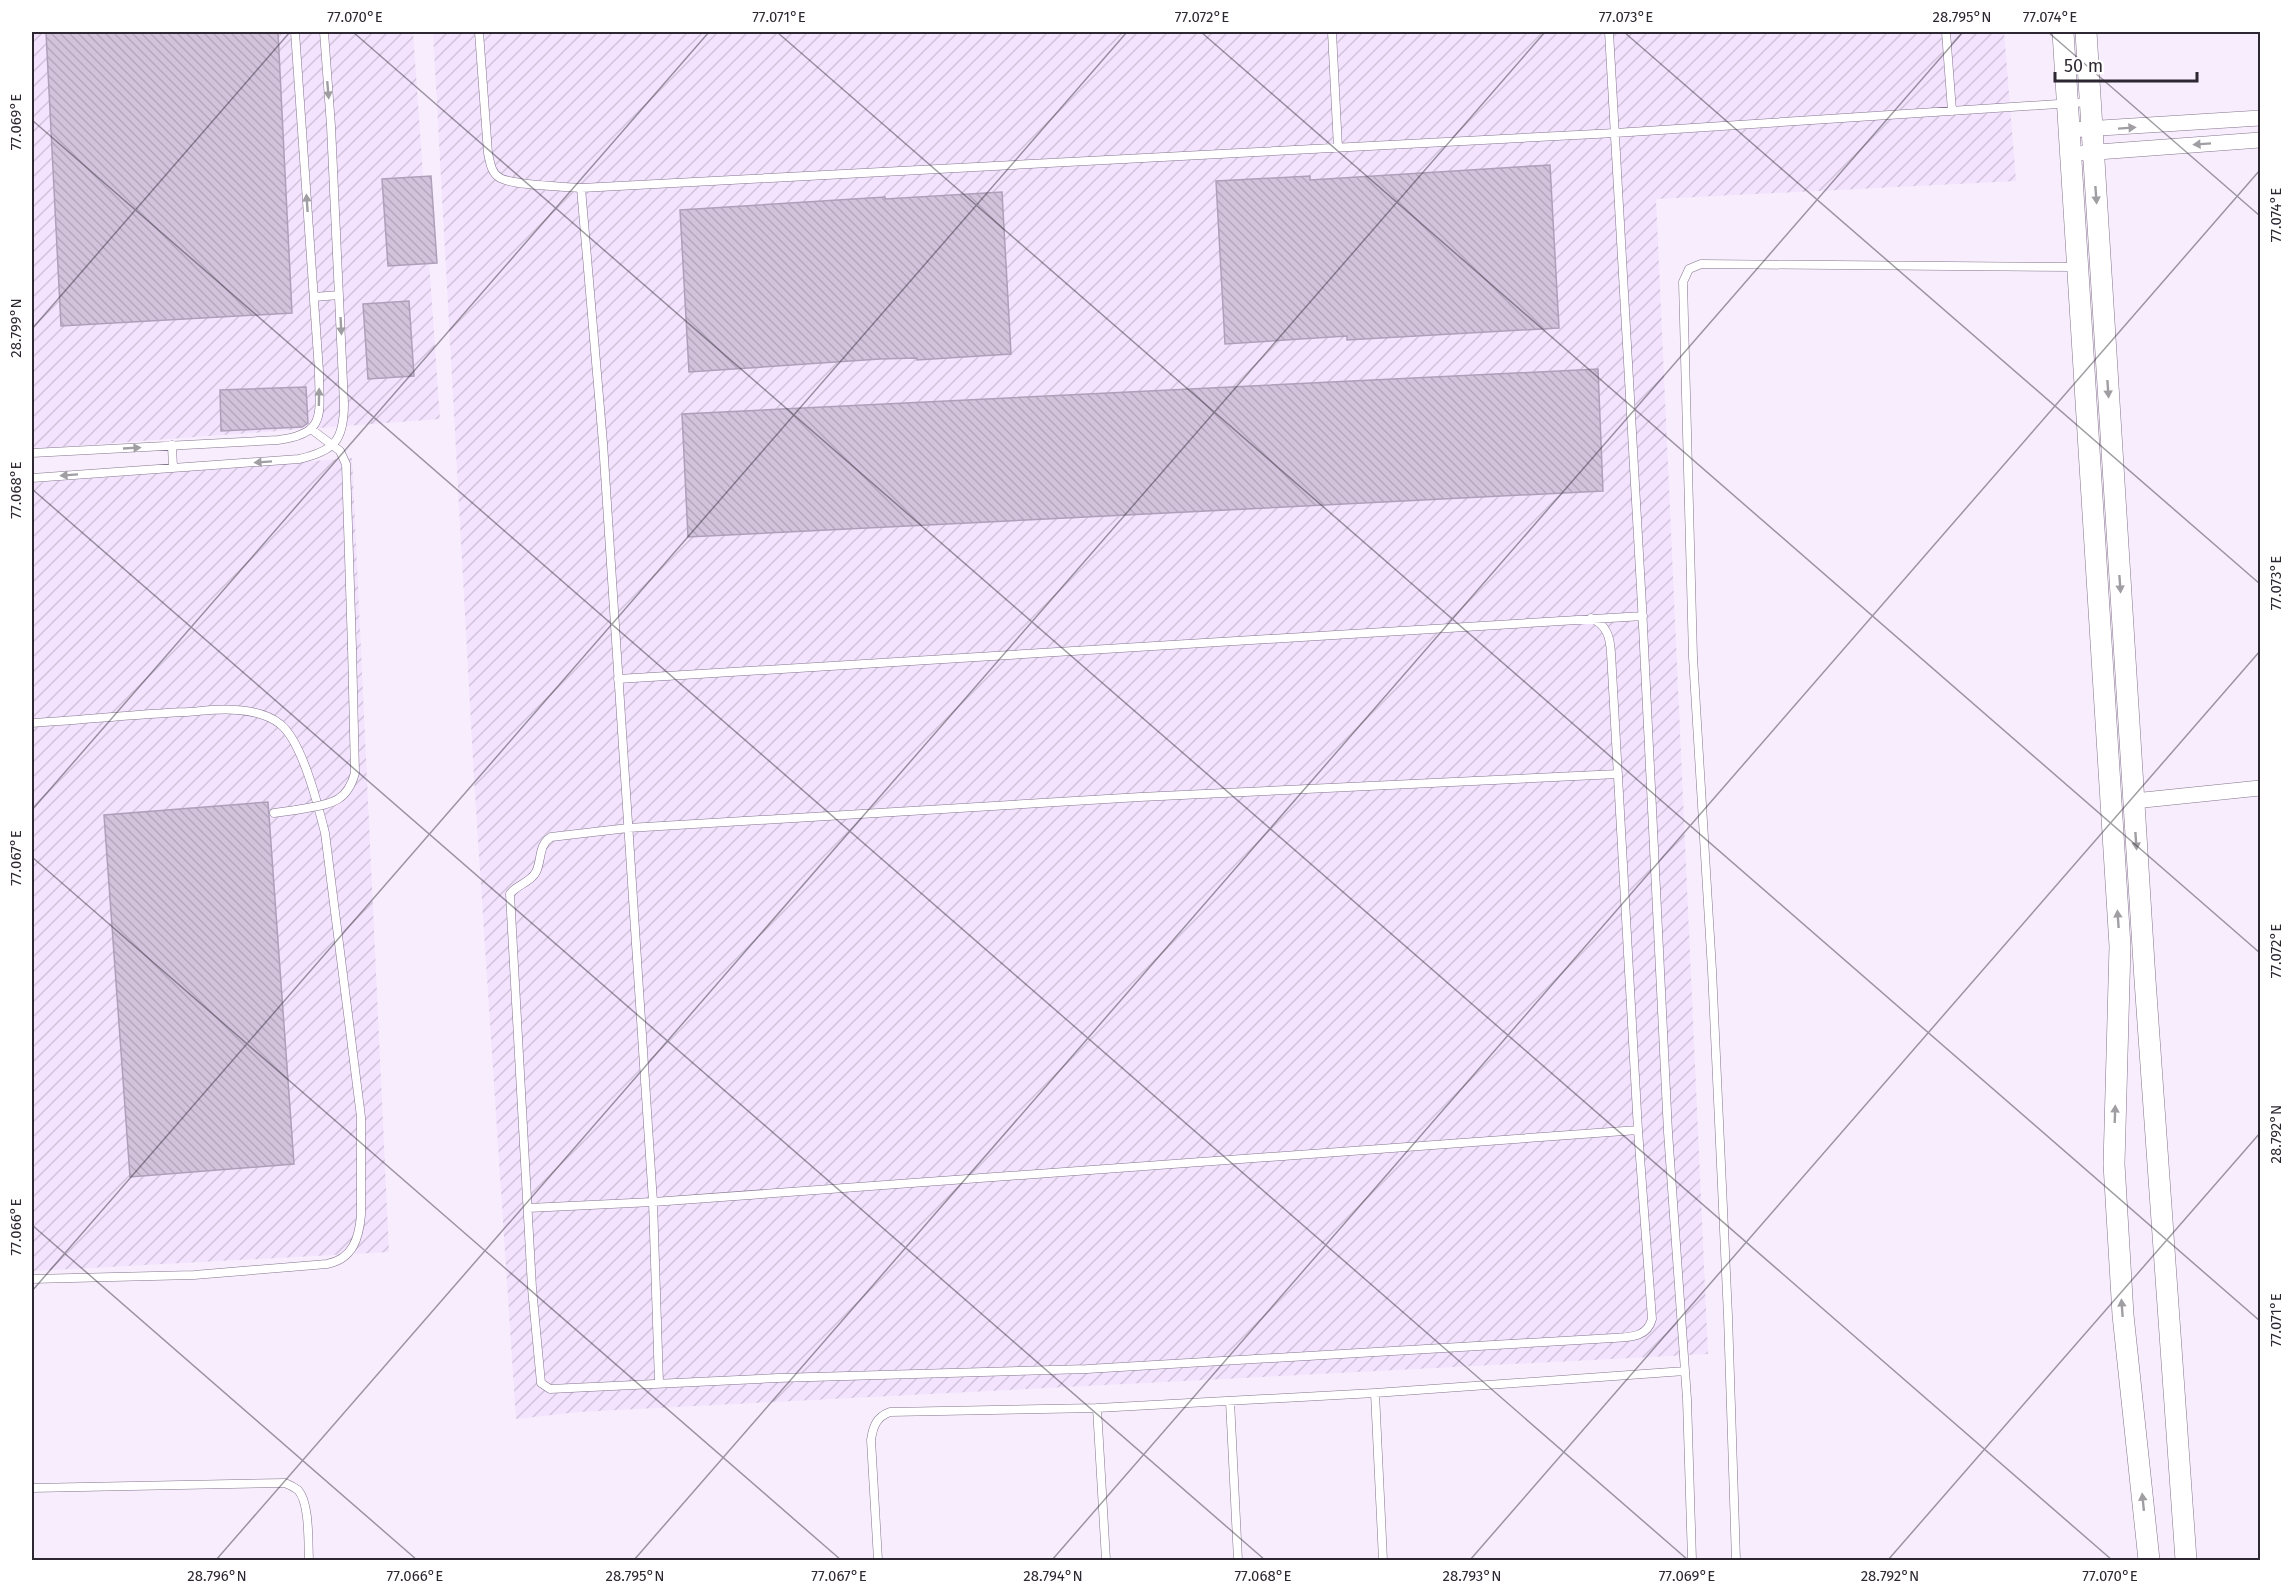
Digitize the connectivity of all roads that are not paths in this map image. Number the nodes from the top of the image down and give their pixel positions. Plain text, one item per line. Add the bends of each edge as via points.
1 (295, 32) edge
2 (324, 32) edge
3 (479, 32) edge
4 (1332, 32) edge
5 (1610, 32) edge
6 (1946, 32) edge
7 (2063, 32) edge
8 (2086, 32) edge
9 (2090, 102) junction
10 (2068, 103) junction
11 (1952, 111) junction
12 (2260, 118) edge
13 (2069, 130) junction
14 (2092, 130) junction
15 (1615, 133) junction
16 (2260, 140) edge
17 (1338, 148) junction
18 (2093, 152) junction
19 (2072, 154) junction
20 (581, 188) junction
21 (2077, 267) junction
22 (339, 295) junction
23 (314, 297) junction
24 (311, 429) junction
25 (333, 445) junction
26 (172, 446) junction
27 (32, 453) edge
28 (173, 468) junction
29 (32, 478) edge
30 (1643, 616) junction
31 (1591, 618) junction
32 (618, 678) junction
33 (32, 723) edge
34 (1617, 774) junction
35 (2260, 788) edge
36 (2134, 801) junction
37 (274, 813) dead end
38 (628, 828) junction
39 (1638, 1130) junction
40 (652, 1202) junction
41 (528, 1208) junction
42 (32, 1279) edge
43 (1685, 1371) junction
44 (659, 1383) junction
45 (1375, 1393) junction
46 (1230, 1401) junction
47 (1097, 1408) junction
48 (32, 1488) edge
49 (309, 1560) edge
50 (878, 1560) edge
51 (1106, 1560) edge
52 (1238, 1560) edge
53 (1383, 1560) edge
54 (1692, 1560) edge
55 (1736, 1560) edge
56 (2149, 1560) edge
57 (2186, 1560) edge

23 -> 1 lane
2 -> 22 lane
3 - 20 lane via 492,168 501,178
4 - 17 lane
5 - 15 lane
6 - 11 lane
7 - 10 street
8 - 9 street
9 - 10 lane
9 - 14 street
10 - 11 lane
10 - 13 street
11 - 15 lane
14 -> 12 street
13 - 14 street
13 - 19 street
14 - 18 street
15 - 17 lane
15 - 30 lane
16 -> 18 street
17 - 20 lane
18 - 19 street
18 -> 36 street
19 - 21 street
20 - 32 lane
21 - 55 lane via 1701,264 1689,269 1683,282 1693,657 1713,982
56 -> 21 street via 2123,1315 2114,1176 2120,946
22 - 23 lane
22 -> 25 lane via 344,418
24 -> 23 lane via 317,421 319,403
24 - 25 lane
24 - 26 lane via 297,437 278,440
25 -> 28 lane via 322,453 299,459
25 - 37 lane, bridge via 344,455 346,464 355,773 347,793 335,802
27 -> 26 lane
26 - 28 lane
28 -> 29 lane
30 - 31 lane
30 - 43 lane via 1668,1132
31 - 32 lane
31 - 34 lane via 1599,621 1610,640
32 - 38 lane
33 - 42 lane via 236,710 281,724 298,750 326,832 361,1117 360,1230 350,1252 337,1262 194,1275
34 - 38 lane via 1140,797
34 - 39 lane
35 - 36 street
36 -> 57 street
38 - 40 lane
38 - 41 lane via 551,837 544,843 534,875 510,893
39 - 40 lane
39 - 44 lane via 1652,1319 1646,1330 1635,1336 1087,1369
40 - 41 lane
40 - 44 lane
41 - 44 lane via 543,1385 550,1389
43 - 45 lane
43 - 54 lane
45 - 46 lane
45 - 53 lane
46 - 47 lane
46 - 52 lane
47 - 50 lane via 882,1415 871,1440
47 - 51 lane
48 - 49 lane via 285,1484 302,1496

